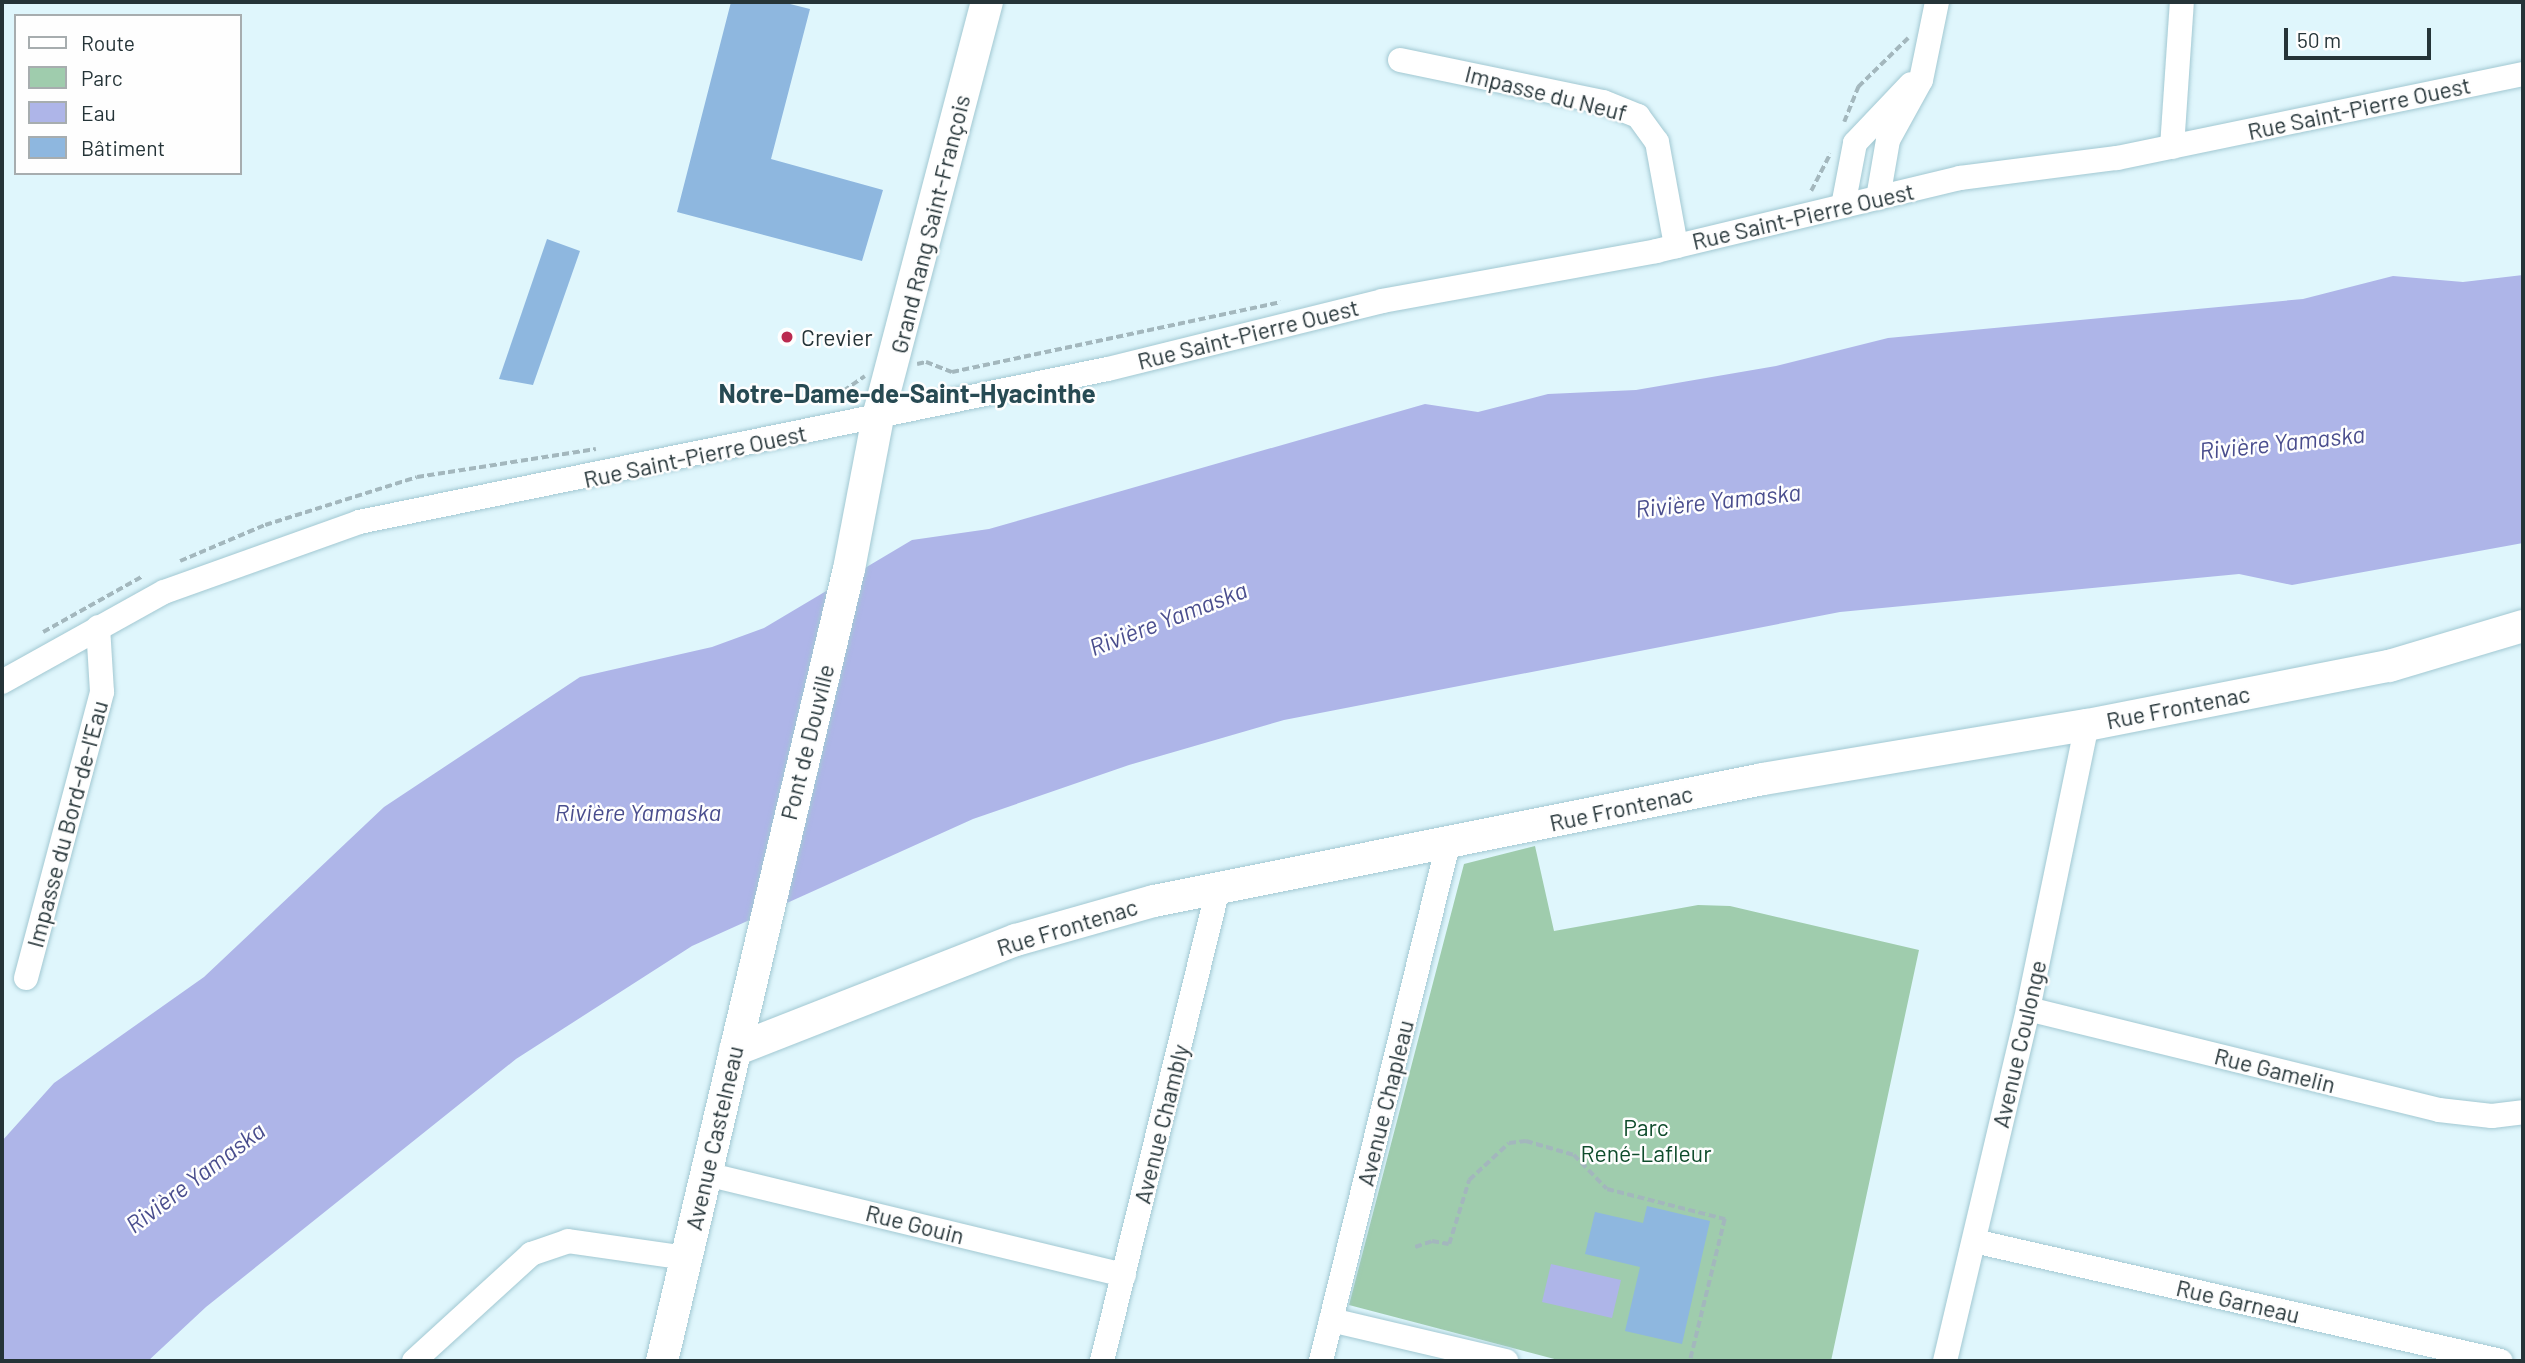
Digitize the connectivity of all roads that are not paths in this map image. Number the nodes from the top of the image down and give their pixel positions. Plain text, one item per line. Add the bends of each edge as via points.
1 (987, 2) edge
2 (1937, 2) edge
3 (2182, 2) edge
4 (1400, 61) dead end
5 (2523, 74) edge
6 (1921, 80) junction
7 (2172, 147) junction
8 (1878, 198) junction
9 (1843, 206) junction
10 (1675, 246) junction
11 (878, 416) junction
12 (849, 569) joint
13 (2523, 626) edge
14 (98, 627) junction
15 (2, 682) edge
16 (2087, 724) junction
17 (1448, 844) junction
18 (1219, 886) junction
19 (766, 915) joint
20 (26, 978) dead end
21 (2028, 1009) junction
22 (734, 1050) junction
23 (2523, 1112) edge
24 (706, 1174) junction
25 (1974, 1241) junction
26 (686, 1258) junction
27 (1124, 1275) junction
28 (1331, 1320) junction
29 (414, 1361) edge
30 (662, 1361) edge
31 (1102, 1361) edge
32 (1321, 1361) edge
33 (1506, 1361) edge
34 (1945, 1361) edge
35 (2501, 1361) edge

1 - 11 main road, Grand Rang Saint-François
2 - 6 street
3 - 7 street
4 - 10 street, Impasse du Neuf via 1603,102 1638,116 1657,142
5 - 7 street, Rue Saint-Pierre Ouest
6 - 8 street via 1888,139
6 - 9 street via 1903,87 1855,143
7 - 8 street, Rue Saint-Pierre Ouest via 1960,178
8 - 9 street, Rue Saint-Pierre Ouest
9 - 10 street, Rue Saint-Pierre Ouest
10 - 11 street, Rue Saint-Pierre Ouest via 1382,301 1108,369
11 - 12 main road, Grand Rang Saint-François
11 - 14 street, Rue Saint-Pierre Ouest via 359,522 164,592
12 - 19 main road, Pont de Douville
13 - 16 main road, Rue Frontenac via 2389,666
14 - 15 street, Rue Saint-Pierre Ouest
14 - 20 street, Impasse du Bord-de-l'Eau via 102,692
16 - 17 main road, Rue Frontenac via 1763,779
16 - 21 street, Avenue Coulonge
17 - 18 main road, Rue Frontenac
17 - 28 street, Avenue Chapleau
18 - 22 main road, Rue Frontenac via 1016,940
18 - 27 street, Avenue Chambly
19 - 22 main road, Avenue Castelneau
21 - 23 street, Rue Gamelin via 2439,1110 2492,1116
21 - 25 street, Avenue Coulonge
22 - 24 main road, Avenue Castelneau
24 - 26 main road, Avenue Castelneau
24 - 27 street, Rue Gouin
25 - 34 street, Avenue Coulonge
25 - 35 street, Rue Garneau
26 - 29 street via 568,1241 531,1254
26 - 30 main road, Avenue Castelneau
27 - 31 street, Avenue Chambly
28 - 32 street, Avenue Chapleau
28 - 33 street

